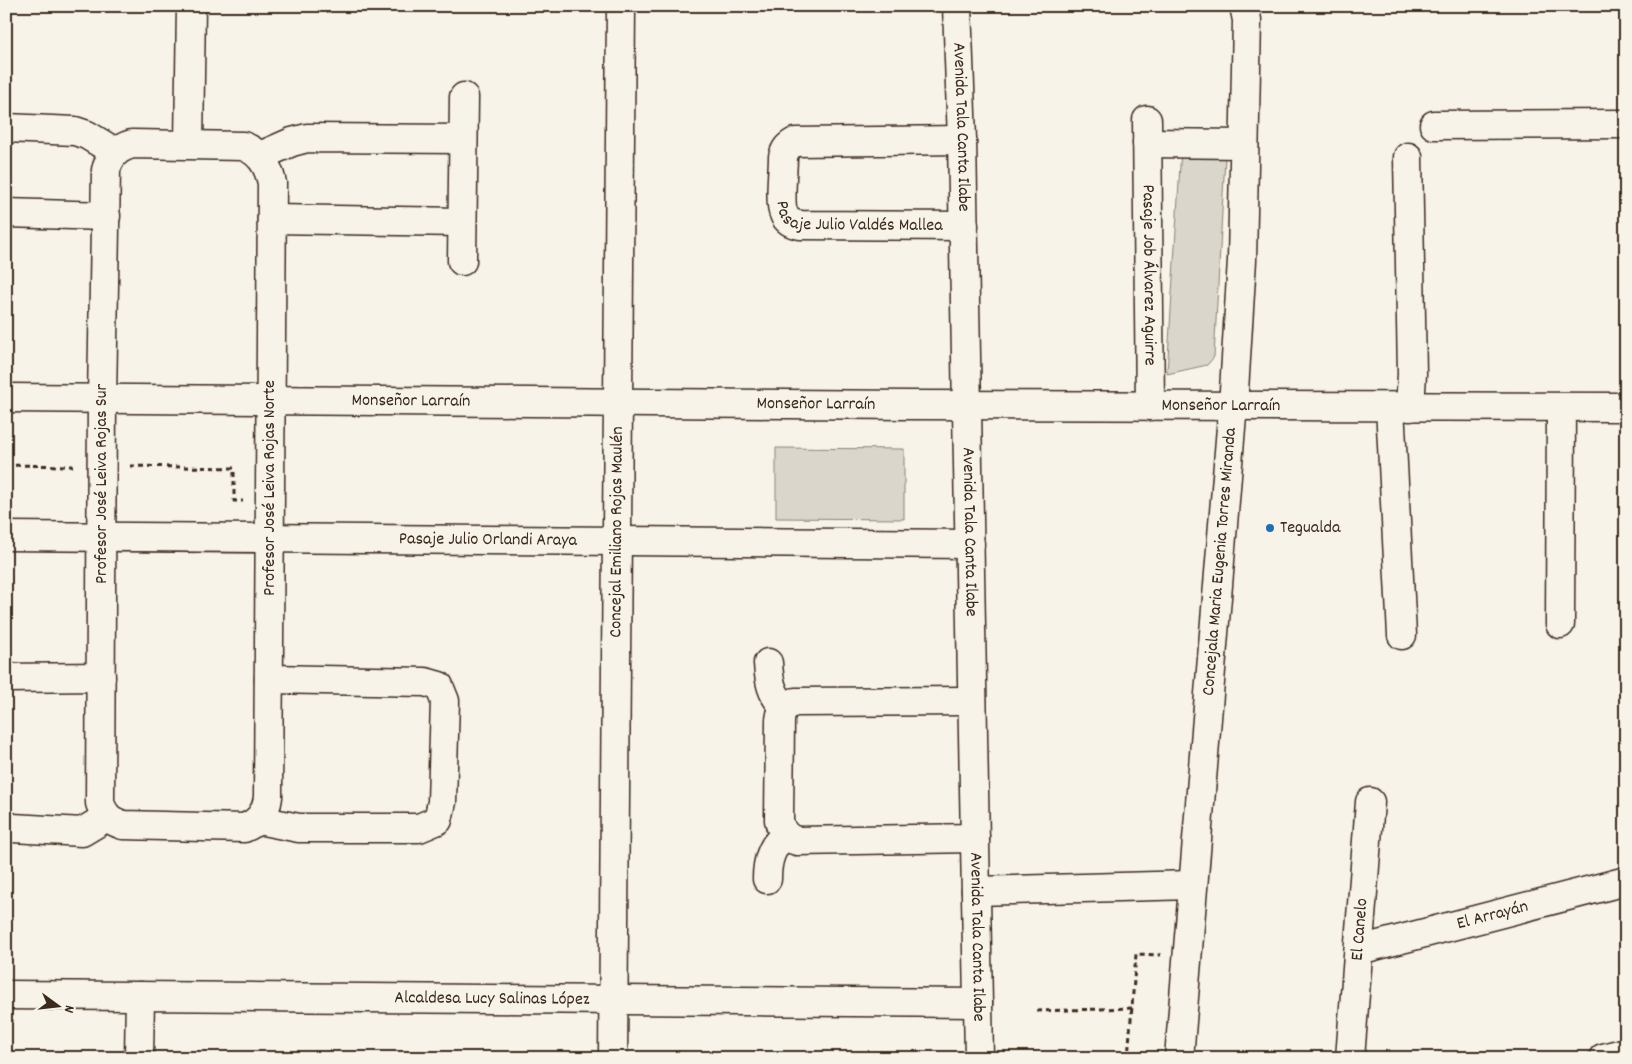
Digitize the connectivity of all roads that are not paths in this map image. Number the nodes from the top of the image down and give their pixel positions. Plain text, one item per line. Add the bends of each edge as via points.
1 (191, 6) edge
2 (621, 6) edge
3 (957, 6) edge
4 (1244, 6) edge
5 (464, 97) dead end
6 (1626, 124) edge
7 (1434, 126) dead end
8 (6, 128) edge
9 (463, 139) junction
10 (962, 140) junction
11 (189, 144) junction
12 (1244, 144) junction
13 (115, 152) junction
14 (260, 156) junction
15 (1408, 157) dead end
16 (6, 213) edge
17 (106, 216) junction
18 (272, 219) junction
19 (462, 222) junction
20 (964, 226) junction
21 (462, 261) dead end
22 (6, 398) edge
23 (102, 399) junction
24 (270, 400) junction
25 (618, 403) junction
26 (967, 405) junction
27 (1150, 406) junction
28 (1233, 406) junction
29 (1561, 406) junction
30 (1626, 406) edge
31 (1400, 407) junction
32 (6, 536) edge
33 (102, 537) junction
34 (270, 538) junction
35 (616, 541) junction
36 (970, 544) junction
37 (1560, 624) dead end
38 (1402, 635) dead end
39 (768, 663) dead end
40 (101, 677) junction
41 (6, 678) edge
42 (269, 679) junction
43 (972, 702) junction
44 (785, 707) junction
45 (1370, 802) dead end
46 (107, 817) junction
47 (258, 820) junction
48 (6, 825) edge
49 (785, 835) junction
50 (975, 838) junction
51 (767, 879) dead end
52 (1626, 881) edge
53 (1192, 885) junction
54 (976, 891) junction
55 (1359, 950) junction
56 (6, 995) edge
57 (140, 996) junction
58 (613, 1000) junction
59 (978, 1003) junction
60 (1626, 1052) edge
61 (139, 1058) edge
62 (613, 1058) edge
63 (979, 1058) edge
64 (1179, 1058) edge
65 (1350, 1058) edge
66 (1603, 1058) edge

1 - 11 street
2 - 25 street, Concejal Emiliano Rojas Maulén
3 - 10 street, Avenida Tala Canta Ilabe
4 - 12 street, Concejala Maria Eugenia Torres Miranda via 1247,20
5 - 9 street
6 - 7 street
8 - 13 street via 75,131
9 - 14 street via 307,138
9 - 19 street
10 - 20 street, Avenida Tala Canta Ilabe
10 - 20 street, Pasaje Julio Valdés Mallea via 794,142 785,150 783,157 782,208 788,220 801,225
11 - 13 street via 132,144
11 - 14 street via 243,146
12 - 27 street, Pasaje Job Álvarez Aguirre via 1147,132
12 - 28 street, Concejala Maria Eugenia Torres Miranda via 1242,260
13 - 17 street, Profesor José Leiva Rojas Sur via 106,170
14 - 18 street, Profesor José Leiva Rojas Norte via 272,183
15 - 31 street via 1412,374
16 - 17 street
17 - 23 street, Profesor José Leiva Rojas Sur
18 - 19 street
18 - 24 street, Profesor José Leiva Rojas Norte
19 - 21 street
20 - 26 street, Avenida Tala Canta Ilabe
22 - 23 street, Monseñor Larraín
23 - 24 street, Monseñor Larraín
23 - 33 street, Profesor José Leiva Rojas Sur
24 - 25 street, Monseñor Larraín
24 - 34 street, Profesor José Leiva Rojas Norte
25 - 26 street, Monseñor Larraín
25 - 35 street, Concejal Emiliano Rojas Maulén
26 - 27 street, Monseñor Larraín
26 - 36 street, Avenida Tala Canta Ilabe
27 - 28 street, Monseñor Larraín
28 - 31 street, Monseñor Larraín
28 - 53 street, Concejala Maria Eugenia Torres Miranda
29 - 30 street, Monseñor Larraín
29 - 31 street, Monseñor Larraín
29 - 37 street
31 - 38 street
32 - 33 street, Pasaje Julio Orlandi Araya
33 - 34 street, Pasaje Julio Orlandi Araya
33 - 40 street, Profesor José Leiva Rojas Sur
34 - 35 street, Pasaje Julio Orlandi Araya
34 - 42 street, Profesor José Leiva Rojas Norte
35 - 36 street, Pasaje Julio Orlandi Araya
35 - 58 street, Concejal Emiliano Rojas Maulén
36 - 43 street, Avenida Tala Canta Ilabe
39 - 44 street via 774,694
40 - 41 street
40 - 46 street, Profesor José Leiva Rojas Sur via 100,795
42 - 47 street, Profesor José Leiva Rojas Norte via 268,797 264,813
42 - 47 street via 425,682 439,686 445,701 442,802 438,820 419,828 299,828
43 - 44 street via 795,702
43 - 50 street, Avenida Tala Canta Ilabe
44 - 49 street via 780,720 778,820
45 - 55 street, El Canelo
46 - 47 street via 122,825 236,829
46 - 48 street via 82,832
49 - 50 street via 797,841
49 - 51 street via 770,854
50 - 54 street, Avenida Tala Canta Ilabe
52 - 55 street, El Arrayán
53 - 54 street
53 - 64 street, Concejala Maria Eugenia Torres Miranda
54 - 59 street, Avenida Tala Canta Ilabe
55 - 65 street, El Canelo
56 - 57 street, Alcaldesa Lucy Salinas López
57 - 58 street, Alcaldesa Lucy Salinas López
57 - 61 street
58 - 59 street, Alcaldesa Lucy Salinas López
58 - 62 street, Concejal Emiliano Rojas Maulén
59 - 63 street, Avenida Tala Canta Ilabe
60 - 66 street

